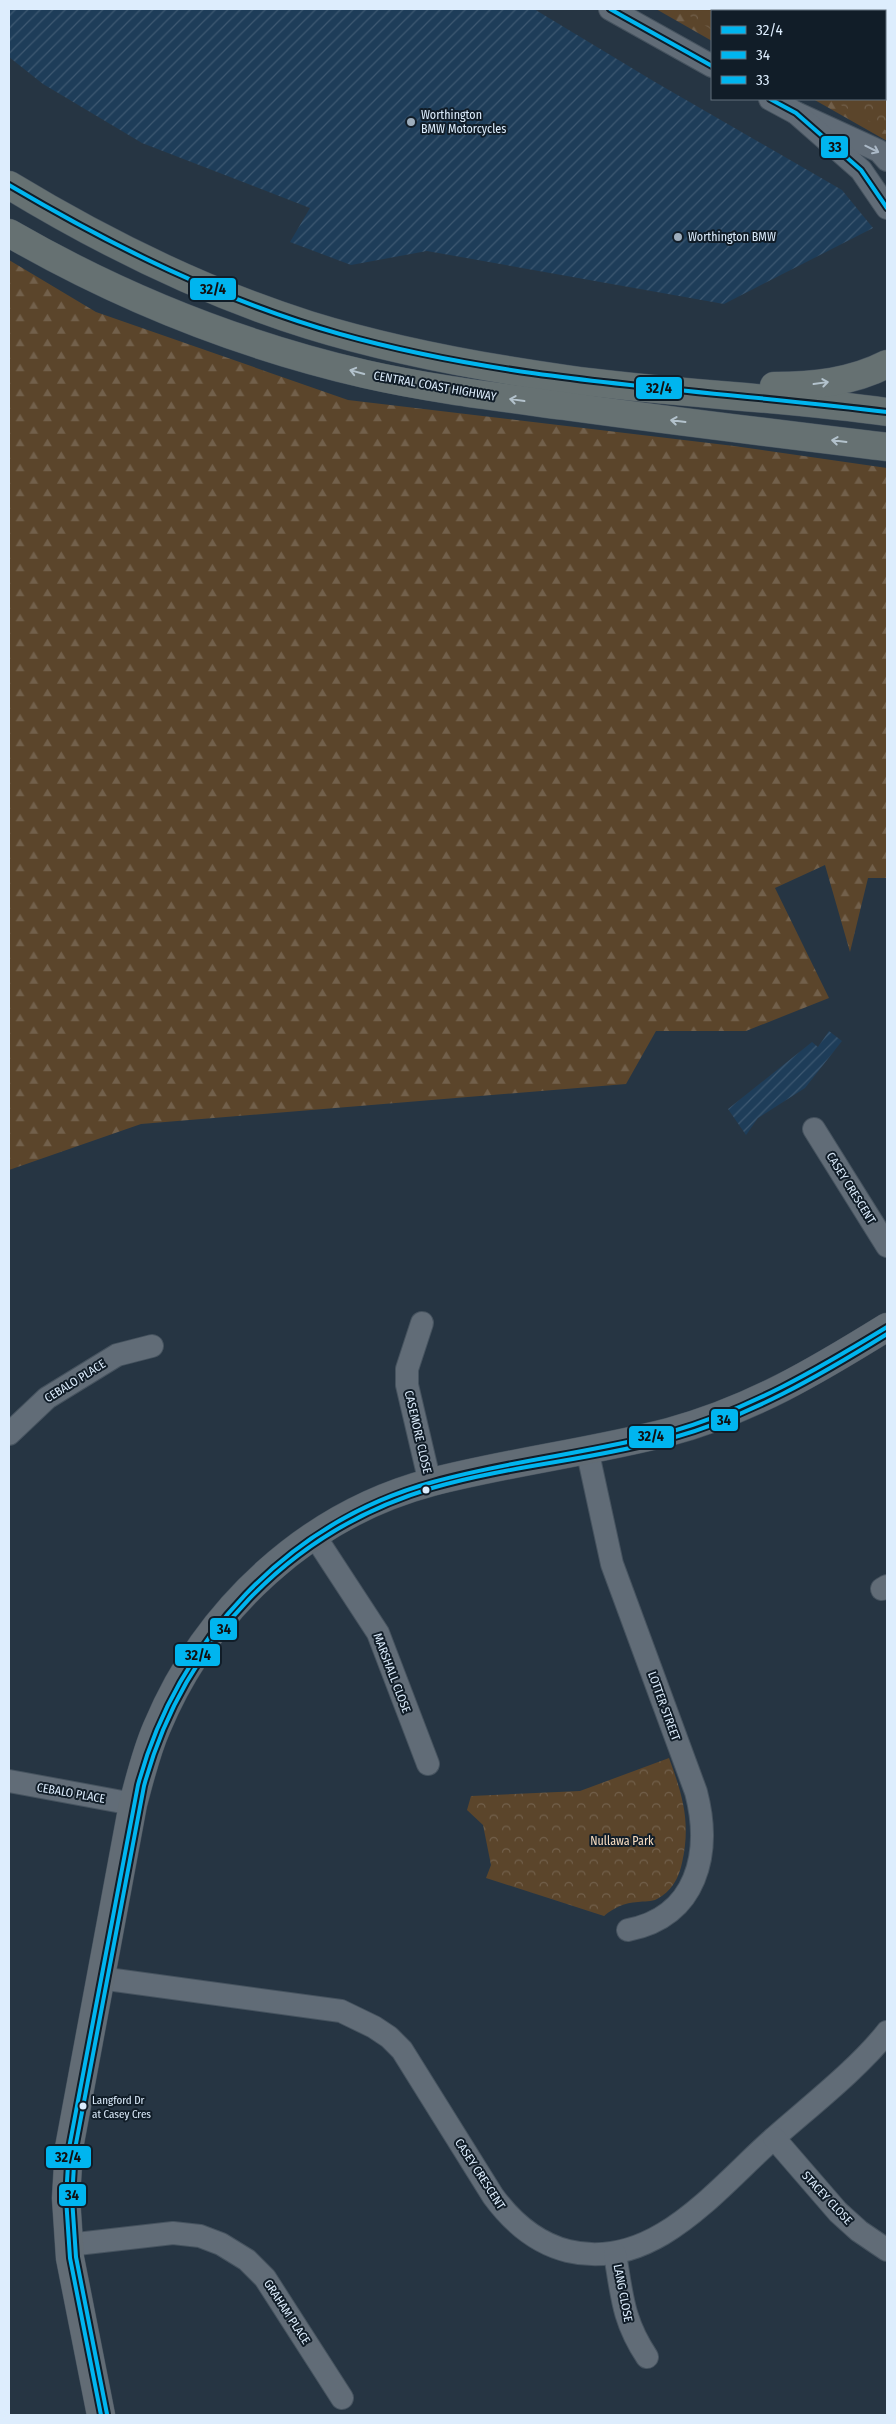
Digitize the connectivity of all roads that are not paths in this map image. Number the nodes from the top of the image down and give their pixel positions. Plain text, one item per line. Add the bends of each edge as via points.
1 (610, 9) edge
2 (711, 65) edge
3 (772, 100) edge
4 (796, 113) junction
5 (887, 160) edge
6 (9, 185) edge
7 (887, 208) edge
8 (9, 233) edge
9 (887, 364) edge
10 (616, 384) junction
11 (887, 412) edge
12 (887, 447) edge
13 (814, 1129) dead end
14 (887, 1246) edge
15 (422, 1323) dead end
16 (887, 1328) edge
17 (152, 1346) dead end
18 (9, 1434) edge
19 (587, 1449) junction
20 (430, 1483) junction
21 (314, 1535) junction
22 (428, 1764) dead end
23 (9, 1781) edge
24 (133, 1804) junction
25 (628, 1930) dead end
26 (100, 1978) junction
27 (887, 2032) edge
28 (774, 2138) junction
29 (68, 2245) junction
30 (887, 2250) edge
31 (615, 2254) junction
32 (647, 2357) dead end
33 (342, 2398) dead end
34 (101, 2415) edge

1 - 2 street
3 - 4 street
4 -> 5 street via 878,152
4 - 7 street via 861,170
6 - 10 highway via 53,212 148,261 309,325 459,362 567,380
12 -> 8 highway, CENTRAL COAST HIGHWAY via 476,394 363,374 231,335 155,306 89,277
10 -> 9 highway via 666,376 761,386 816,384 865,374
10 - 11 highway
13 - 14 street, CASEY CRESCENT
15 - 20 street, CASEMORE CLOSE via 407,1369 407,1385
16 - 19 street via 812,1374 756,1402 669,1432
17 - 18 street, CEBALO PLACE via 117,1355 47,1398
19 - 20 street
19 - 25 street, LOTTER STREET via 612,1564 696,1792 702,1817 700,1860 682,1901 661,1919
20 - 21 street via 358,1511
21 - 22 street, MARSHALL CLOSE via 378,1633
21 - 24 street via 250,1587 197,1651 157,1726
23 - 24 street, CEBALO PLACE
24 - 26 street
26 - 29 street via 68,2148
26 - 31 street, CASEY CRESCENT via 293,2002 341,2010 358,2017 389,2037 402,2050 510,2218 540,2241 556,2248 575,2253
27 - 28 street, CASEY CRESCENT
28 - 30 street, STACEY CLOSE via 838,2212
28 - 31 street, CASEY CRESCENT via 678,2225 634,2249
29 - 33 street, GRAHAM PLACE via 173,2233 200,2236 221,2244 246,2260 265,2278
29 - 34 street
31 - 32 street, LANG CLOSE via 628,2325

